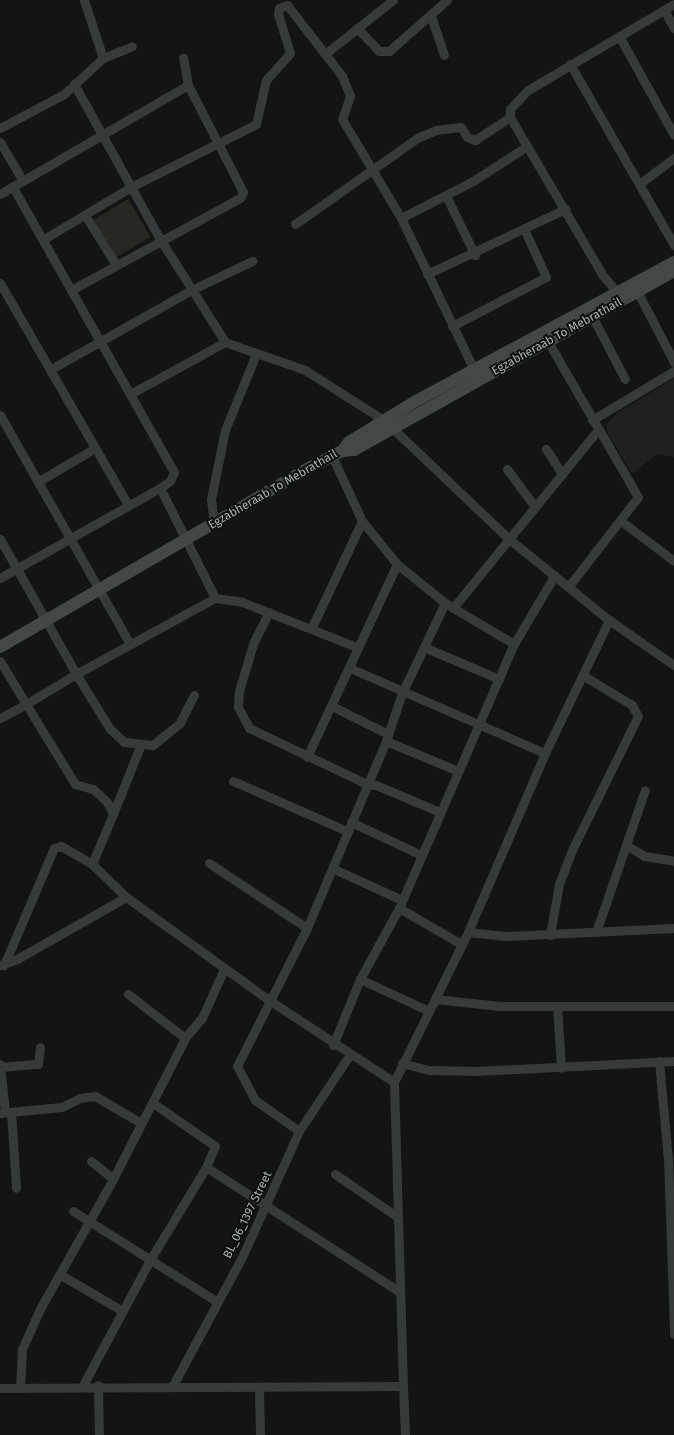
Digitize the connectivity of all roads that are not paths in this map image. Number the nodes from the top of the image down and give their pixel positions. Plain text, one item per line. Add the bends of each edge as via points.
1 (84, 0) edge
2 (393, 0) edge
3 (447, 0) edge
4 (288, 2) edge
5 (674, 4) edge
6 (664, 10) junction
7 (431, 16) junction
8 (357, 28) junction
9 (674, 28) edge
10 (619, 36) junction
11 (132, 46) dead end
12 (325, 54) junction
13 (444, 55) dead end
14 (183, 57) dead end
15 (103, 58) junction
16 (570, 64) junction
17 (74, 84) junction
18 (188, 85) junction
19 (510, 117) junction
20 (0, 128) edge
21 (101, 134) junction
22 (674, 135) edge
23 (0, 142) edge
24 (216, 144) junction
25 (527, 146) junction
26 (674, 158) edge
27 (374, 168) junction
28 (23, 181) junction
29 (640, 184) junction
30 (13, 187) junction
31 (131, 187) junction
32 (0, 194) edge
33 (446, 196) junction
34 (565, 209) junction
35 (85, 215) junction
36 (401, 218) junction
37 (295, 224) dead end
38 (670, 227) edge
39 (525, 231) junction
40 (44, 239) junction
41 (160, 239) junction
42 (674, 245) edge
43 (475, 255) junction
44 (252, 261) dead end
45 (674, 262) edge
46 (116, 265) junction
47 (674, 271) edge
48 (427, 274) junction
49 (0, 283) edge
50 (73, 289) junction
51 (191, 290) junction
52 (637, 291) junction
53 (620, 295) junction
54 (592, 316) junction
55 (452, 326) junction
56 (547, 340) junction
57 (102, 341) junction
58 (225, 342) junction
59 (250, 351) junction
60 (674, 362) edge
61 (51, 369) junction
62 (474, 370) junction
63 (674, 370) edge
64 (625, 379) dead end
65 (132, 393) junction
66 (0, 415) edge
67 (592, 420) junction
68 (389, 424) junction
69 (597, 431) junction
70 (95, 448) junction
71 (546, 449) dead end
72 (337, 454) junction
73 (507, 469) dead end
74 (562, 474) junction
75 (39, 481) junction
76 (160, 488) junction
77 (128, 505) junction
78 (535, 507) junction
79 (362, 521) junction
80 (621, 521) junction
81 (214, 524) junction
82 (71, 538) junction
83 (508, 538) junction
84 (0, 539) edge
85 (186, 540) junction
86 (674, 561) edge
87 (397, 564) junction
88 (17, 568) junction
89 (554, 576) junction
90 (0, 578) edge
91 (569, 586) junction
92 (99, 588) junction
93 (215, 598) junction
94 (449, 606) junction
95 (269, 612) junction
96 (45, 620) junction
97 (609, 620) junction
98 (312, 627) junction
99 (130, 644) junction
100 (514, 644) junction
101 (0, 647) edge
102 (357, 647) junction
103 (424, 647) junction
104 (0, 661) edge
105 (674, 665) edge
106 (350, 668) junction
107 (76, 674) junction
108 (582, 675) junction
109 (499, 679) junction
110 (402, 693) junction
111 (194, 695) dead end
112 (26, 704) junction
113 (332, 706) junction
114 (0, 718) edge
115 (478, 724) junction
116 (387, 737) junction
117 (141, 744) junction
118 (545, 753) junction
119 (307, 757) junction
120 (458, 771) junction
121 (234, 781) dead end
122 (367, 784) junction
123 (645, 790) dead end
124 (440, 812) junction
125 (114, 814) junction
126 (351, 822) junction
127 (347, 831) junction
128 (626, 846) junction
129 (421, 855) junction
130 (674, 861) edge
131 (209, 863) dead end
132 (92, 864) junction
133 (334, 869) junction
134 (126, 897) junction
135 (400, 904) junction
136 (307, 928) junction
137 (674, 928) edge
138 (468, 932) junction
139 (596, 932) junction
140 (550, 935) junction
141 (461, 944) junction
142 (2, 965) edge
143 (224, 969) junction
144 (360, 979) junction
145 (128, 994) dead end
146 (435, 999) junction
147 (269, 1000) junction
148 (557, 1006) junction
149 (674, 1006) edge
150 (429, 1011) junction
151 (185, 1038) junction
152 (333, 1045) junction
153 (40, 1047) dead end
154 (349, 1056) junction
155 (659, 1061) junction
156 (674, 1061) edge
157 (402, 1063) junction
158 (0, 1066) edge
159 (561, 1068) junction
160 (394, 1082) junction
161 (153, 1103) junction
162 (5, 1112) edge
163 (141, 1123) junction
164 (299, 1131) junction
165 (671, 1159) edge
166 (91, 1161) dead end
167 (206, 1167) junction
168 (335, 1174) dead end
169 (113, 1179) junction
170 (16, 1188) dead end
171 (266, 1208) junction
172 (73, 1211) dead end
173 (396, 1216) junction
174 (89, 1224) junction
175 (150, 1260) junction
176 (61, 1275) junction
177 (400, 1292) junction
178 (216, 1301) junction
179 (121, 1310) junction
180 (674, 1334) edge
181 (82, 1385) junction
182 (98, 1385) junction
183 (403, 1386) junction
184 (172, 1387) junction
185 (0, 1388) edge
186 (20, 1388) junction
187 (259, 1388) junction
188 (99, 1435) edge
189 (260, 1435) edge
190 (405, 1435) edge

1 - 15 street
2 - 8 street
3 - 7 street
4 - 12 street
4 - 24 street via 279,8 278,14 290,53 266,80 260,120
5 - 6 street
6 - 9 street
6 - 10 street
7 - 8 street via 397,47 384,52
7 - 13 street
8 - 12 street
10 - 16 street
10 - 22 street
11 - 15 street
12 - 27 street via 348,87 350,96 342,119
14 - 18 street
15 - 17 street
16 - 19 street via 528,90 510,109
16 - 29 street
17 - 20 street via 64,94
17 - 21 street
18 - 21 street
18 - 24 street
19 - 25 street
19 - 27 street via 475,140 467,138 461,127 427,132
21 - 28 street
21 - 31 street
23 - 28 street
24 - 31 street
24 - 41 street via 243,192 240,198
25 - 33 street
25 - 34 street
26 - 29 street
27 - 36 street
27 - 37 street
28 - 30 street
29 - 38 street
30 - 32 street
30 - 40 street
31 - 35 street
31 - 41 street
33 - 36 street
33 - 43 street
34 - 39 street
34 - 53 street via 602,274
35 - 40 street
35 - 46 street
36 - 48 street
38 - 42 street
39 - 43 street
39 - 55 street via 546,277
40 - 50 street
41 - 46 street
41 - 51 street
43 - 48 street
44 - 51 street
45 - 53 main road
46 - 50 street
47 - 52 main road, Egzabheraab To Mebrathail
48 - 55 street
49 - 61 street
50 - 57 street
51 - 57 street
51 - 58 street
52 - 53 main road, Egzabheraab To Mebrathail
52 - 60 street
53 - 54 main road, Egzabheraab To Mebrathail
53 - 62 main road
54 - 56 main road, Egzabheraab To Mebrathail
54 - 64 street
55 - 62 street
56 - 67 street
56 - 68 main road, Egzabheraab To Mebrathail
57 - 61 street
57 - 65 street
58 - 59 street
58 - 65 street
59 - 68 street via 305,370
59 - 81 street via 225,430 211,499
61 - 70 street
62 - 68 main road
63 - 67 street
65 - 76 street via 173,464 174,476
66 - 75 street
67 - 69 street
68 - 72 main road, Egzabheraab To Mebrathail via 349,442
68 - 83 street
69 - 74 street
69 - 80 street via 638,497
70 - 75 street
70 - 77 street
71 - 74 street
72 - 79 street
72 - 81 main road, Egzabheraab To Mebrathail
73 - 78 street
74 - 78 street
75 - 82 street
76 - 77 street
76 - 85 street
77 - 82 street
78 - 83 street
79 - 87 street
79 - 98 street
80 - 86 street
80 - 91 street
81 - 85 main road, Egzabheraab To Mebrathail
82 - 88 street
82 - 92 street
83 - 89 street
83 - 94 street
84 - 88 street
85 - 92 main road, Egzabheraab To Mebrathail
85 - 93 street
87 - 94 street
87 - 102 street
88 - 90 street
88 - 96 street
89 - 91 street
89 - 100 street
91 - 97 street
92 - 96 main road, Egzabheraab To Mebrathail
92 - 99 street
93 - 95 street
93 - 99 street
94 - 100 street
94 - 103 street
95 - 98 street
95 - 119 street via 247,661 239,691 239,713 249,728
96 - 101 main road, Egzabheraab To Mebrathail
96 - 107 street
97 - 105 street
97 - 108 street
98 - 102 street
99 - 107 street
100 - 109 street
102 - 106 street
103 - 109 street
103 - 110 street
104 - 112 street
106 - 110 street
106 - 113 street
107 - 112 street
107 - 117 street via 110,729 124,742
108 - 118 street
108 - 140 street via 632,705 638,716 558,884
109 - 115 street
110 - 115 street
110 - 116 street
111 - 117 street via 180,723 153,745
112 - 114 street
112 - 125 street via 75,784 93,789
113 - 116 street
113 - 119 street
115 - 118 street
115 - 120 street
116 - 120 street
116 - 122 street
117 - 125 street
118 - 138 street
119 - 122 street
120 - 124 street
121 - 127 street
122 - 124 street via 376,784
122 - 126 street
123 - 128 street
124 - 129 street
125 - 132 street
126 - 127 street
126 - 129 street
127 - 133 street
128 - 130 street via 644,856
128 - 139 street
129 - 135 street
131 - 136 street
132 - 134 street
132 - 142 street via 61,846 54,848
133 - 135 street
133 - 136 street
134 - 142 street
134 - 143 street
135 - 141 street
135 - 144 street
136 - 147 street
137 - 139 street
138 - 140 street via 485,936
138 - 141 street
139 - 140 street
141 - 146 street
143 - 147 street
143 - 151 street via 202,1018
144 - 150 street
144 - 152 street
145 - 151 street
146 - 148 street via 500,1006
146 - 150 street
147 - 152 street
147 - 164 street via 237,1066 256,1100
148 - 149 street
148 - 159 street
150 - 157 street
151 - 161 street
152 - 154 street
153 - 158 street via 38,1064
154 - 160 street
154 - 164 street, BL_06_1397 Street
155 - 156 street
155 - 159 street
155 - 165 street
157 - 159 street via 450,1071
157 - 160 street
158 - 162 street
160 - 173 street
161 - 163 street
161 - 167 street via 215,1146
162 - 163 street via 62,1107 80,1098 95,1096
162 - 170 street
163 - 169 street
164 - 171 street, BL_06_1397 Street
165 - 180 street
166 - 169 street
167 - 171 street
167 - 175 street
168 - 173 street
169 - 174 street
171 - 177 street
171 - 178 street, BL_06_1397 Street
172 - 174 street
173 - 177 street
174 - 175 street
174 - 176 street
175 - 178 street
175 - 179 street
176 - 179 street
176 - 186 street via 23,1345
177 - 183 street
178 - 184 street, BL_06_1397 Street
179 - 181 street
181 - 182 street
181 - 186 street
182 - 184 street
182 - 188 street
183 - 187 street
183 - 190 street
184 - 187 street
185 - 186 street
187 - 189 street

